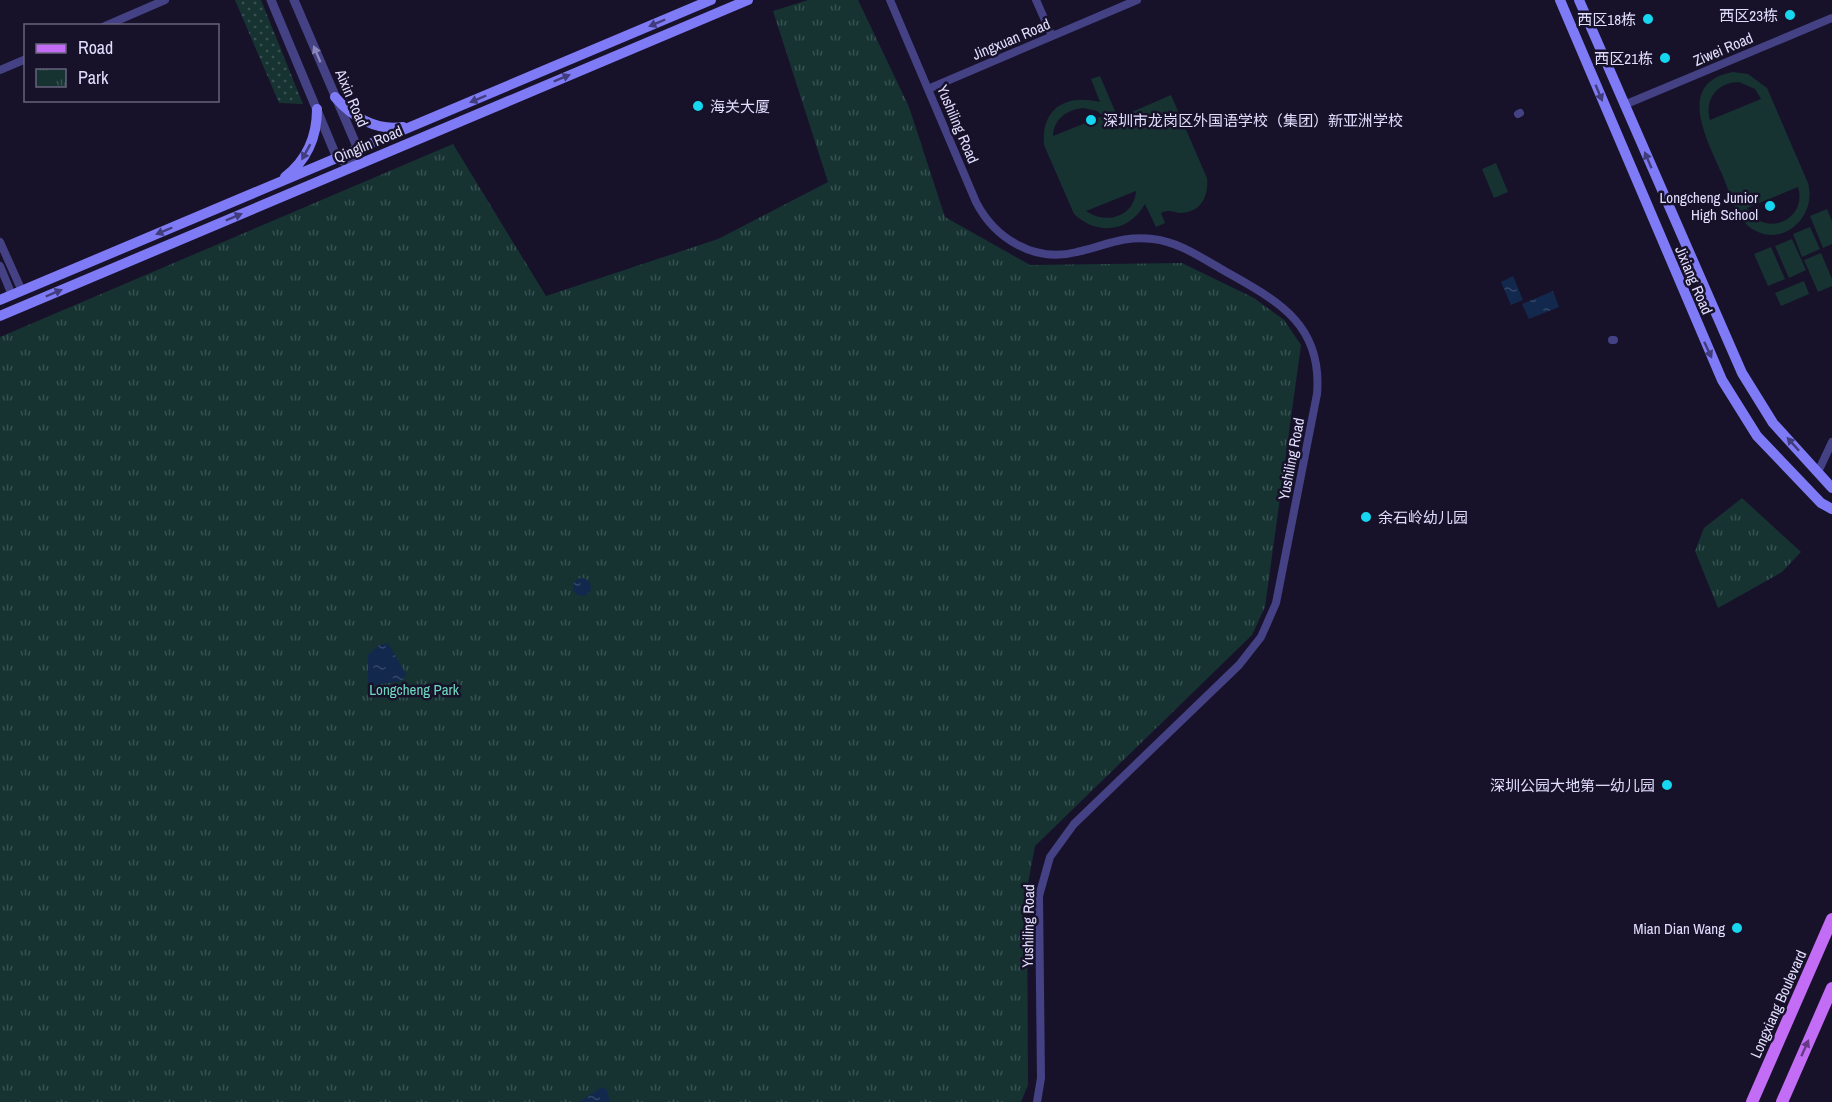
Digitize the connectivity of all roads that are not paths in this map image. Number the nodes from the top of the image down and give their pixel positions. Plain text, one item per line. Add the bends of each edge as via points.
1 (165, 0) edge
2 (271, 0) edge
3 (294, 0) edge
4 (710, 0) edge
5 (748, 0) edge
6 (890, 0) edge
7 (1036, 0) edge
8 (1137, 0) edge
9 (1560, 0) edge
10 (1579, 0) edge
11 (1832, 18) edge
12 (110, 24) edge
13 (1052, 36) junction
14 (24, 60) edge
15 (0, 70) edge
16 (928, 89) junction
17 (335, 97) junction
18 (1624, 105) junction
19 (317, 109) junction
20 (415, 125) junction
21 (357, 149) junction
22 (338, 158) junction
23 (354, 166) junction
24 (276, 184) junction
25 (0, 242) edge
26 (0, 266) edge
27 (17, 293) junction
28 (0, 300) edge
29 (0, 316) edge
30 (1832, 442) edge
31 (1818, 472) junction
32 (1832, 488) edge
33 (1832, 509) edge
34 (1832, 919) edge
35 (1832, 988) edge
36 (1037, 1102) edge
37 (1752, 1102) edge
38 (1782, 1102) edge

1 - 12 street
2 - 19 street
17 -> 3 street, Aixin Road
4 -> 20 main road, Qinglin Road
23 -> 5 main road, Qinglin Road
6 - 16 street, Yushiling Road
7 - 13 street
8 - 13 street, Jingxuan Road
9 -> 33 main road, Jixiang Road via 1722,380 1757,436 1821,503
10 - 18 main road, Jixiang Road
11 - 18 street, Ziwei Road
13 - 16 street, Jingxuan Road
14 - 15 street
16 - 36 street, Yushiling Road via 981,211 1009,240 1027,249 1057,255 1131,238 1180,246 1287,309 1310,343 1317,373 1317,394 1279,592 1261,637 1239,665 1067,831 1046,866 1040,896 1041,1078
17 - 20 main road via 372,124 396,128
17 - 21 street, Aixin Road
31 -> 18 main road, Jixiang Road via 1773,423 1742,373
19 - 22 street
19 -> 24 main road via 314,135 303,159
20 - 21 main road, Qinglin Road
21 - 22 main road, Qinglin Road
21 - 23 street, Aixin Road
22 - 23 street
22 - 24 main road, Qinglin Road
29 -> 23 main road, Qinglin Road
24 -> 27 main road, Qinglin Road
25 - 27 street
26 - 27 street
27 - 28 main road, Qinglin Road
30 - 31 street
31 - 32 main road, Jixiang Road
34 - 37 main road, Longxiang Boulevard
38 -> 35 main road

